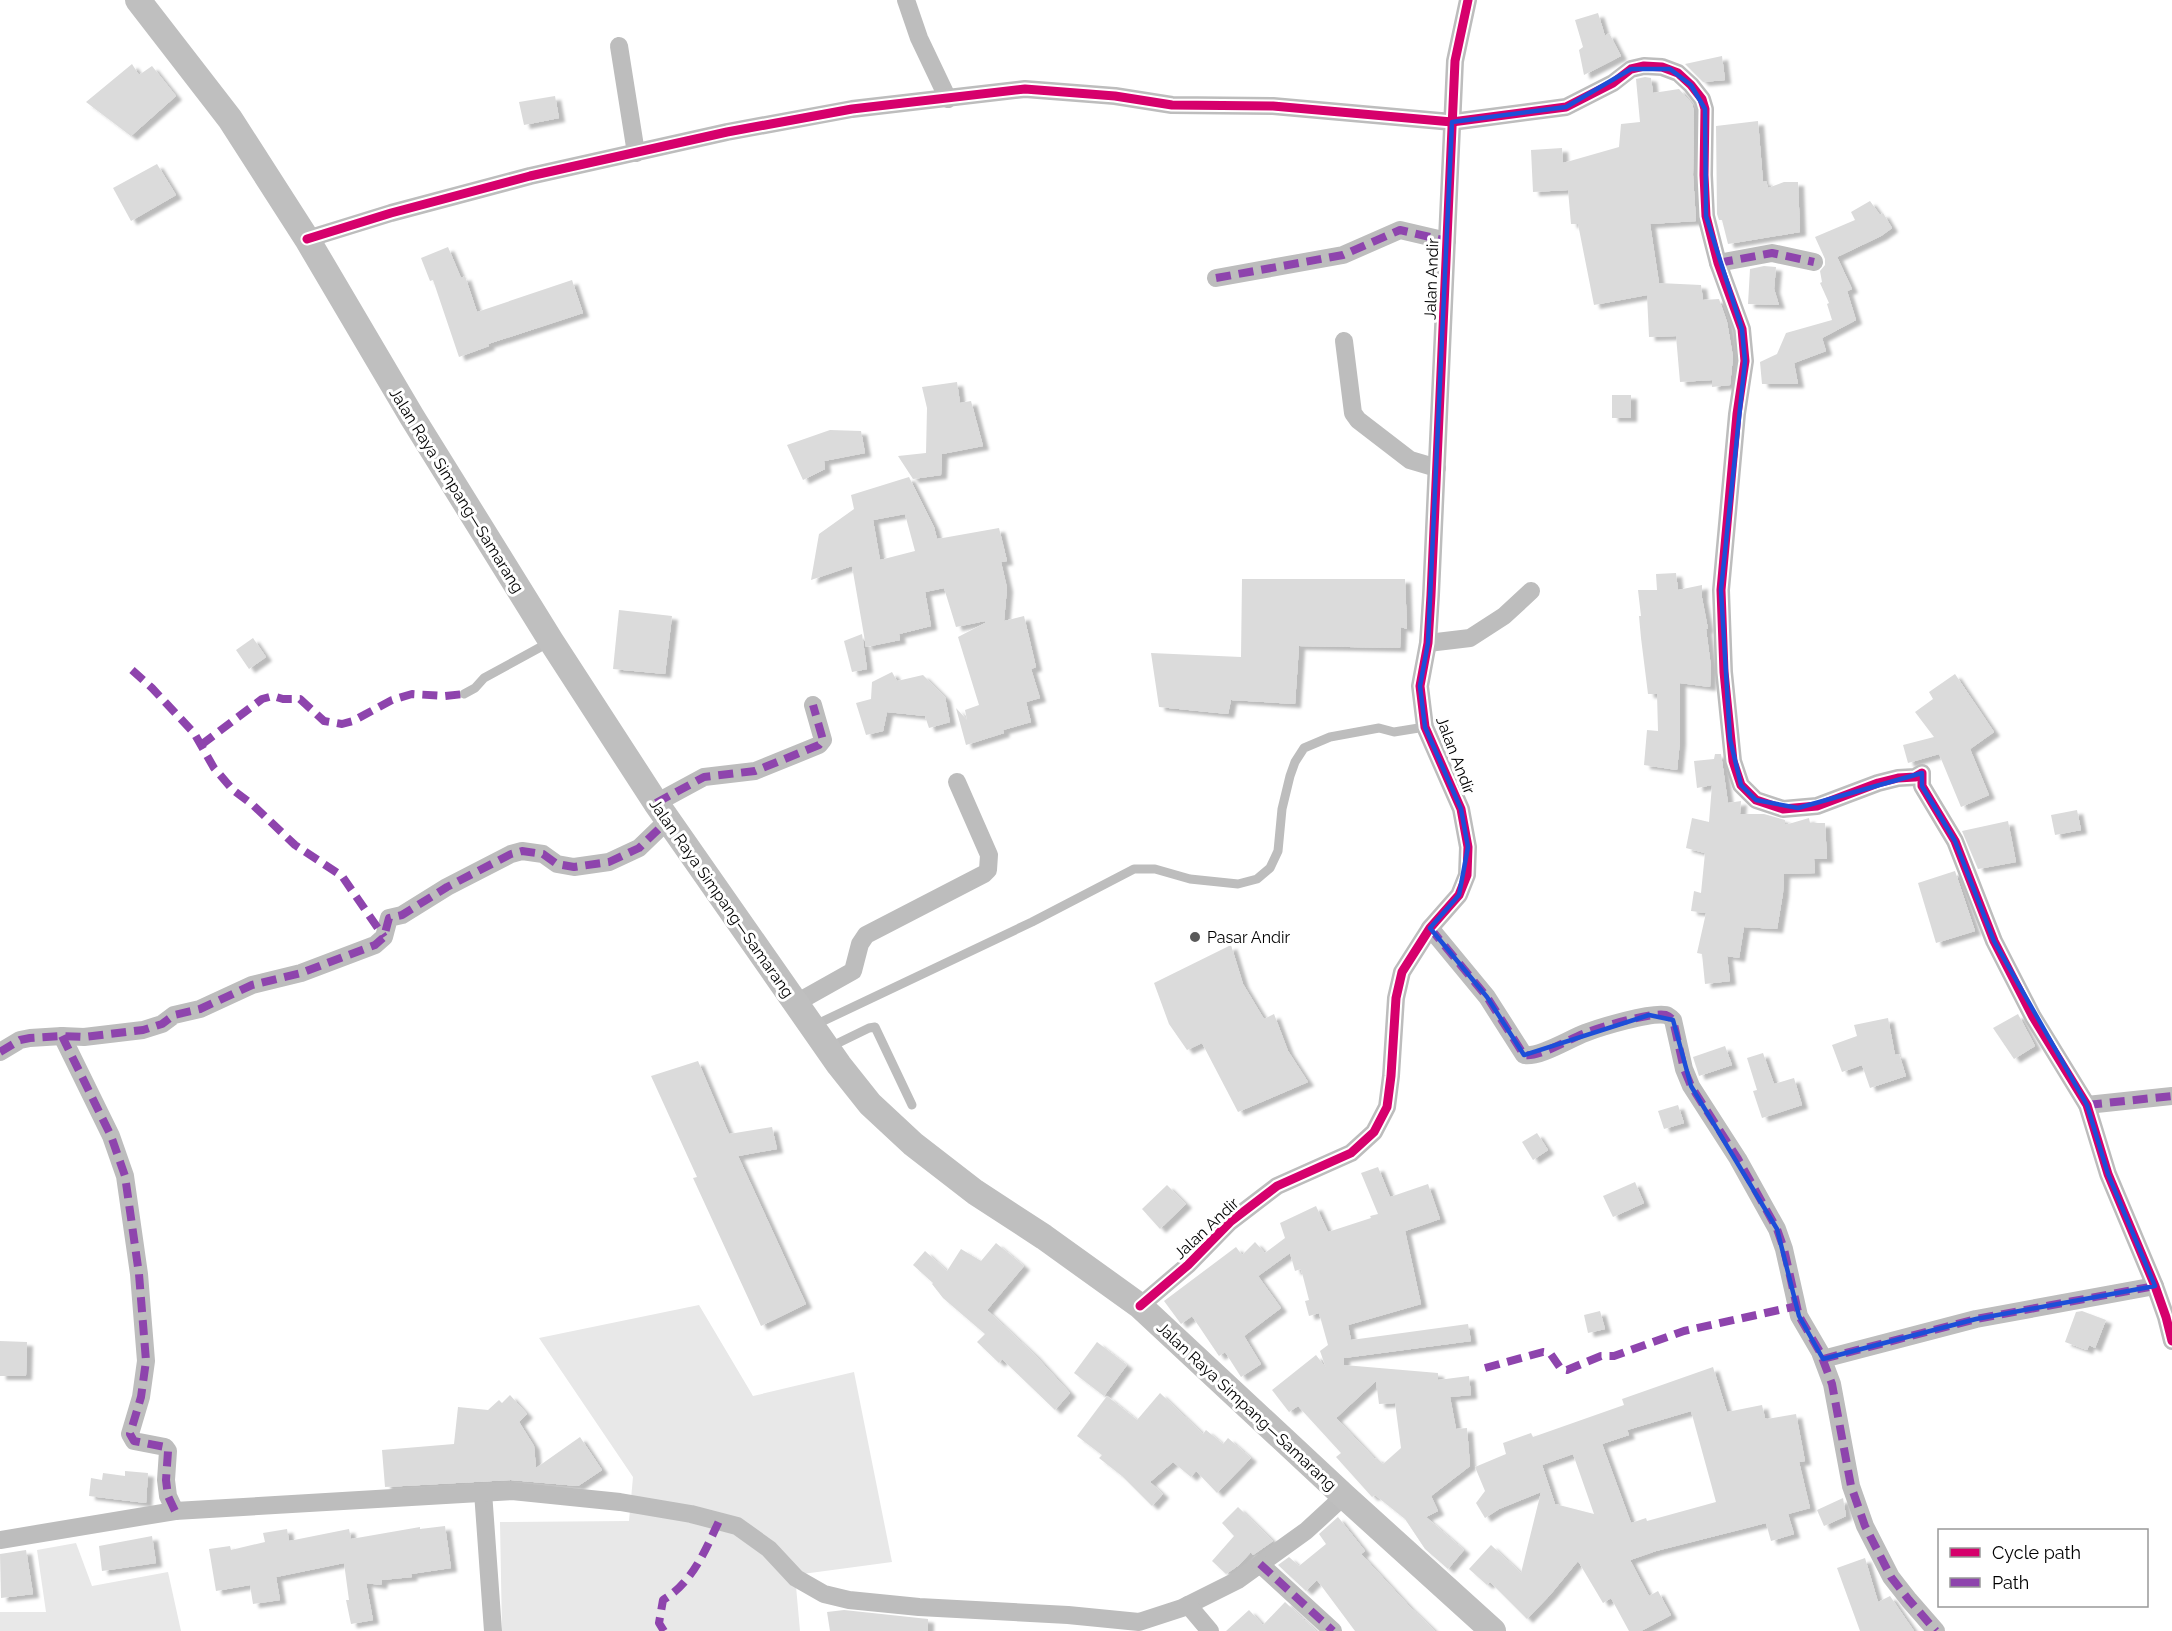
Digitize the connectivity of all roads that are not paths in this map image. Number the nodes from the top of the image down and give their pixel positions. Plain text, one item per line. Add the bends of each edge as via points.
1 (138, 0) edge
2 (906, 0) edge
3 (1468, 0) edge
4 (619, 46) dead end
5 (948, 99) junction
6 (1452, 122) junction
7 (636, 153) junction
8 (307, 239) junction
9 (1447, 241) junction
10 (1814, 262) dead end
11 (1718, 263) junction
12 (1216, 278) dead end
13 (1344, 341) dead end
14 (1437, 468) junction
15 (1531, 591) dead end
16 (551, 641) junction
17 (1428, 643) junction
18 (464, 694) dead end
19 (813, 705) dead end
20 (1425, 726) junction
21 (957, 782) dead end
22 (662, 812) junction
23 (1430, 928) junction
24 (796, 1003) junction
25 (813, 1026) junction
26 (62, 1035) junction
27 (828, 1048) junction
28 (0, 1052) edge
29 (2172, 1096) edge
30 (912, 1105) dead end
31 (2087, 1105) junction
32 (2155, 1286) junction
33 (1140, 1306) junction
34 (2172, 1341) edge
35 (1822, 1359) junction
36 (483, 1492) junction
37 (1344, 1496) junction
38 (175, 1511) junction
39 (0, 1540) edge
40 (1260, 1564) junction
41 (1188, 1605) junction
42 (493, 1631) edge
43 (1210, 1631) edge
44 (1333, 1631) edge
45 (1493, 1631) edge
46 (1936, 1631) edge

1 - 8 main road, Jalan Raya Simpang—Samarang via 230,119
2 - 5 street
3 - 6 street, Jalan Andir via 1455,62
4 - 7 street
5 - 6 street via 1024,90 1115,96 1172,105 1274,106
5 - 7 street via 841,111
6 - 9 street, Jalan Andir
6 - 11 street via 1566,107 1613,83 1631,69 1644,66 1678,73 1702,99 1705,109 1706,216
7 - 8 street via 518,179
8 - 16 main road, Jalan Raya Simpang—Samarang via 411,417
9 - 12 street via 1400,230 1342,255
9 - 14 street, Jalan Andir
10 - 11 street via 1772,253
11 - 31 street via 1742,329 1745,361 1721,590 1730,739 1741,785 1756,800 1798,808 1817,806 1878,783 1922,773 1922,786 1955,841 1994,941 2033,1017
13 - 14 street via 1353,413 1358,420 1410,460
14 - 17 street, Jalan Andir
15 - 17 street via 1504,616 1470,638
16 - 18 lane via 484,678
16 - 22 main road, Jalan Raya Simpang—Samarang
17 - 20 street, Jalan Andir via 1420,686
19 - 22 street via 823,740 819,745 755,771 704,777
20 - 23 street, Jalan Andir via 1461,809 1468,847 1467,875 1459,895
20 - 25 lane via 1394,732 1379,728 1330,737 1304,748 1290,776 1278,851 1270,868 1257,879 1238,884 1134,869
21 - 24 street via 989,855 988,870 866,935 853,971
22 - 24 main road, Jalan Raya Simpang—Samarang
22 - 26 street via 639,848 609,862 574,867 557,864 543,854 511,854 402,915 389,918 384,937 375,945 301,973 252,985 143,1030 84,1037
23 - 33 street, Jalan Andir via 1402,972 1396,998 1387,1107 1374,1132 1351,1153 1277,1186 1230,1222
23 - 35 street via 1487,997 1528,1056 1585,1033 1649,1015 1666,1015 1673,1020 1691,1086 1777,1229 1799,1316
24 - 25 main road, Jalan Raya Simpang—Samarang
25 - 27 main road, Jalan Raya Simpang—Samarang
26 - 28 street via 20,1040
26 - 38 street via 111,1136 125,1176 146,1361 130,1434 134,1441 168,1451 166,1480
27 - 30 lane via 875,1027
27 - 33 main road, Jalan Raya Simpang—Samarang via 870,1104 913,1144 975,1192
29 - 31 street
31 - 32 street via 2108,1174
32 - 34 street
32 - 35 street via 1976,1318
33 - 37 main road, Jalan Raya Simpang—Samarang
35 - 46 street via 1832,1384 1851,1486 1864,1526 1891,1577
36 - 38 street
36 - 41 street via 512,1491 620,1502 737,1526 769,1549 796,1578 824,1594 849,1600 1139,1622
36 - 42 street
37 - 40 street via 1306,1531
37 - 45 main road, Jalan Raya Simpang—Samarang
38 - 39 street
40 - 41 street via 1238,1580
40 - 44 street
41 - 43 street

